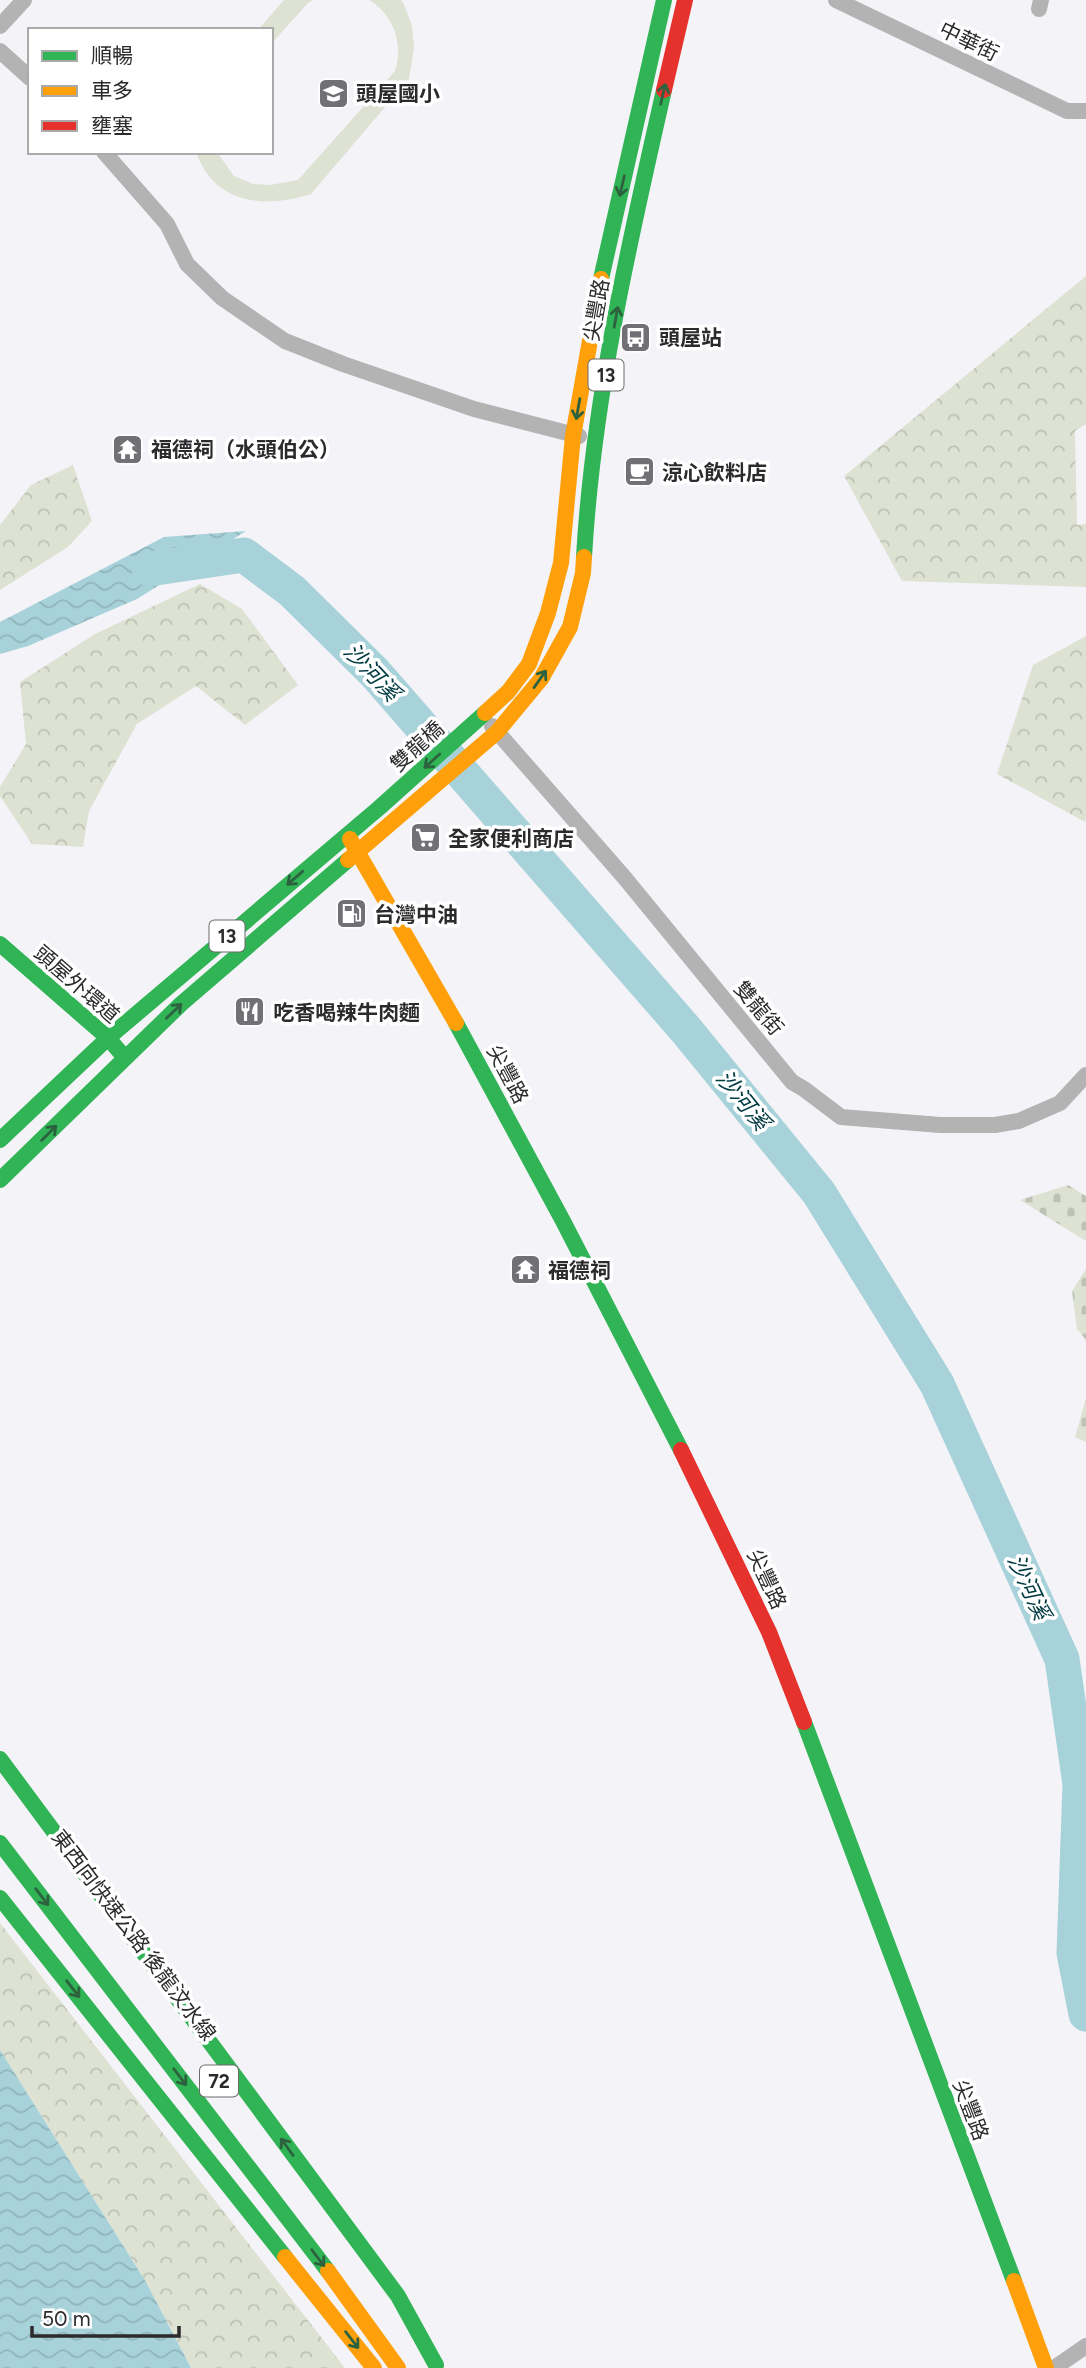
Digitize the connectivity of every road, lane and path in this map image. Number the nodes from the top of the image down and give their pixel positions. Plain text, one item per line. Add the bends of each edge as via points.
1 (24, 0) edge
2 (664, 0) edge
3 (685, 0) edge
4 (836, 0) edge
5 (0, 26) edge
6 (0, 51) edge
7 (28, 76) edge
8 (1086, 111) edge
9 (106, 154) edge
10 (573, 436) junction
11 (596, 438) junction
12 (483, 715) junction
13 (497, 732) junction
14 (347, 833) junction
15 (357, 850) junction
16 (0, 944) edge
17 (108, 1038) junction
18 (125, 1058) junction
19 (1086, 1074) edge
20 (0, 1140) edge
21 (0, 1180) edge
22 (0, 1759) edge
23 (0, 1843) edge
24 (0, 1898) edge
25 (201, 2057) dead end
26 (1086, 2346) edge
27 (437, 2366) edge
28 (373, 2368) edge
29 (398, 2368) edge
30 (1046, 2368) edge
31 (1054, 2368) edge

1 - 5 street
2 -> 10 main road, 尖豐路 / 13 via 597,296
11 -> 3 main road, 尖豐路 / 13 via 625,262
4 - 8 street, 中華街 via 1067,111
6 - 7 street
9 - 10 street via 167,224 187,264 222,298 285,341 474,409
10 - 11 street
10 - 12 main road, 尖豐路 / 13 via 561,563 548,613 529,664
13 -> 11 main road, 尖豐路 / 13 via 541,679 570,627 583,573
12 - 13 street, 雙龍街
12 -> 14 main road, 雙龍橋 / 13
13 - 15 main road, 雙龍橋 / 13
13 - 19 street, 雙龍街 via 624,877 792,1082 841,1117 940,1125 1019,1121 1060,1103
14 - 15 main road, 尖豐路
14 -> 17 main road, 13
18 -> 15 main road, 13
15 - 30 main road, 尖豐路 via 563,1222 769,1632
16 - 17 main road, 頭屋外環道
17 - 18 main road, 頭屋外環道
17 - 20 main road, 13
21 -> 18 main road, 13
27 -> 22 main road via 398,2296
23 -> 29 main road, 72
24 -> 28 main road
25 - 27 main road, 東西向快速公路 後龍汶水線 / 72
26 - 31 street

